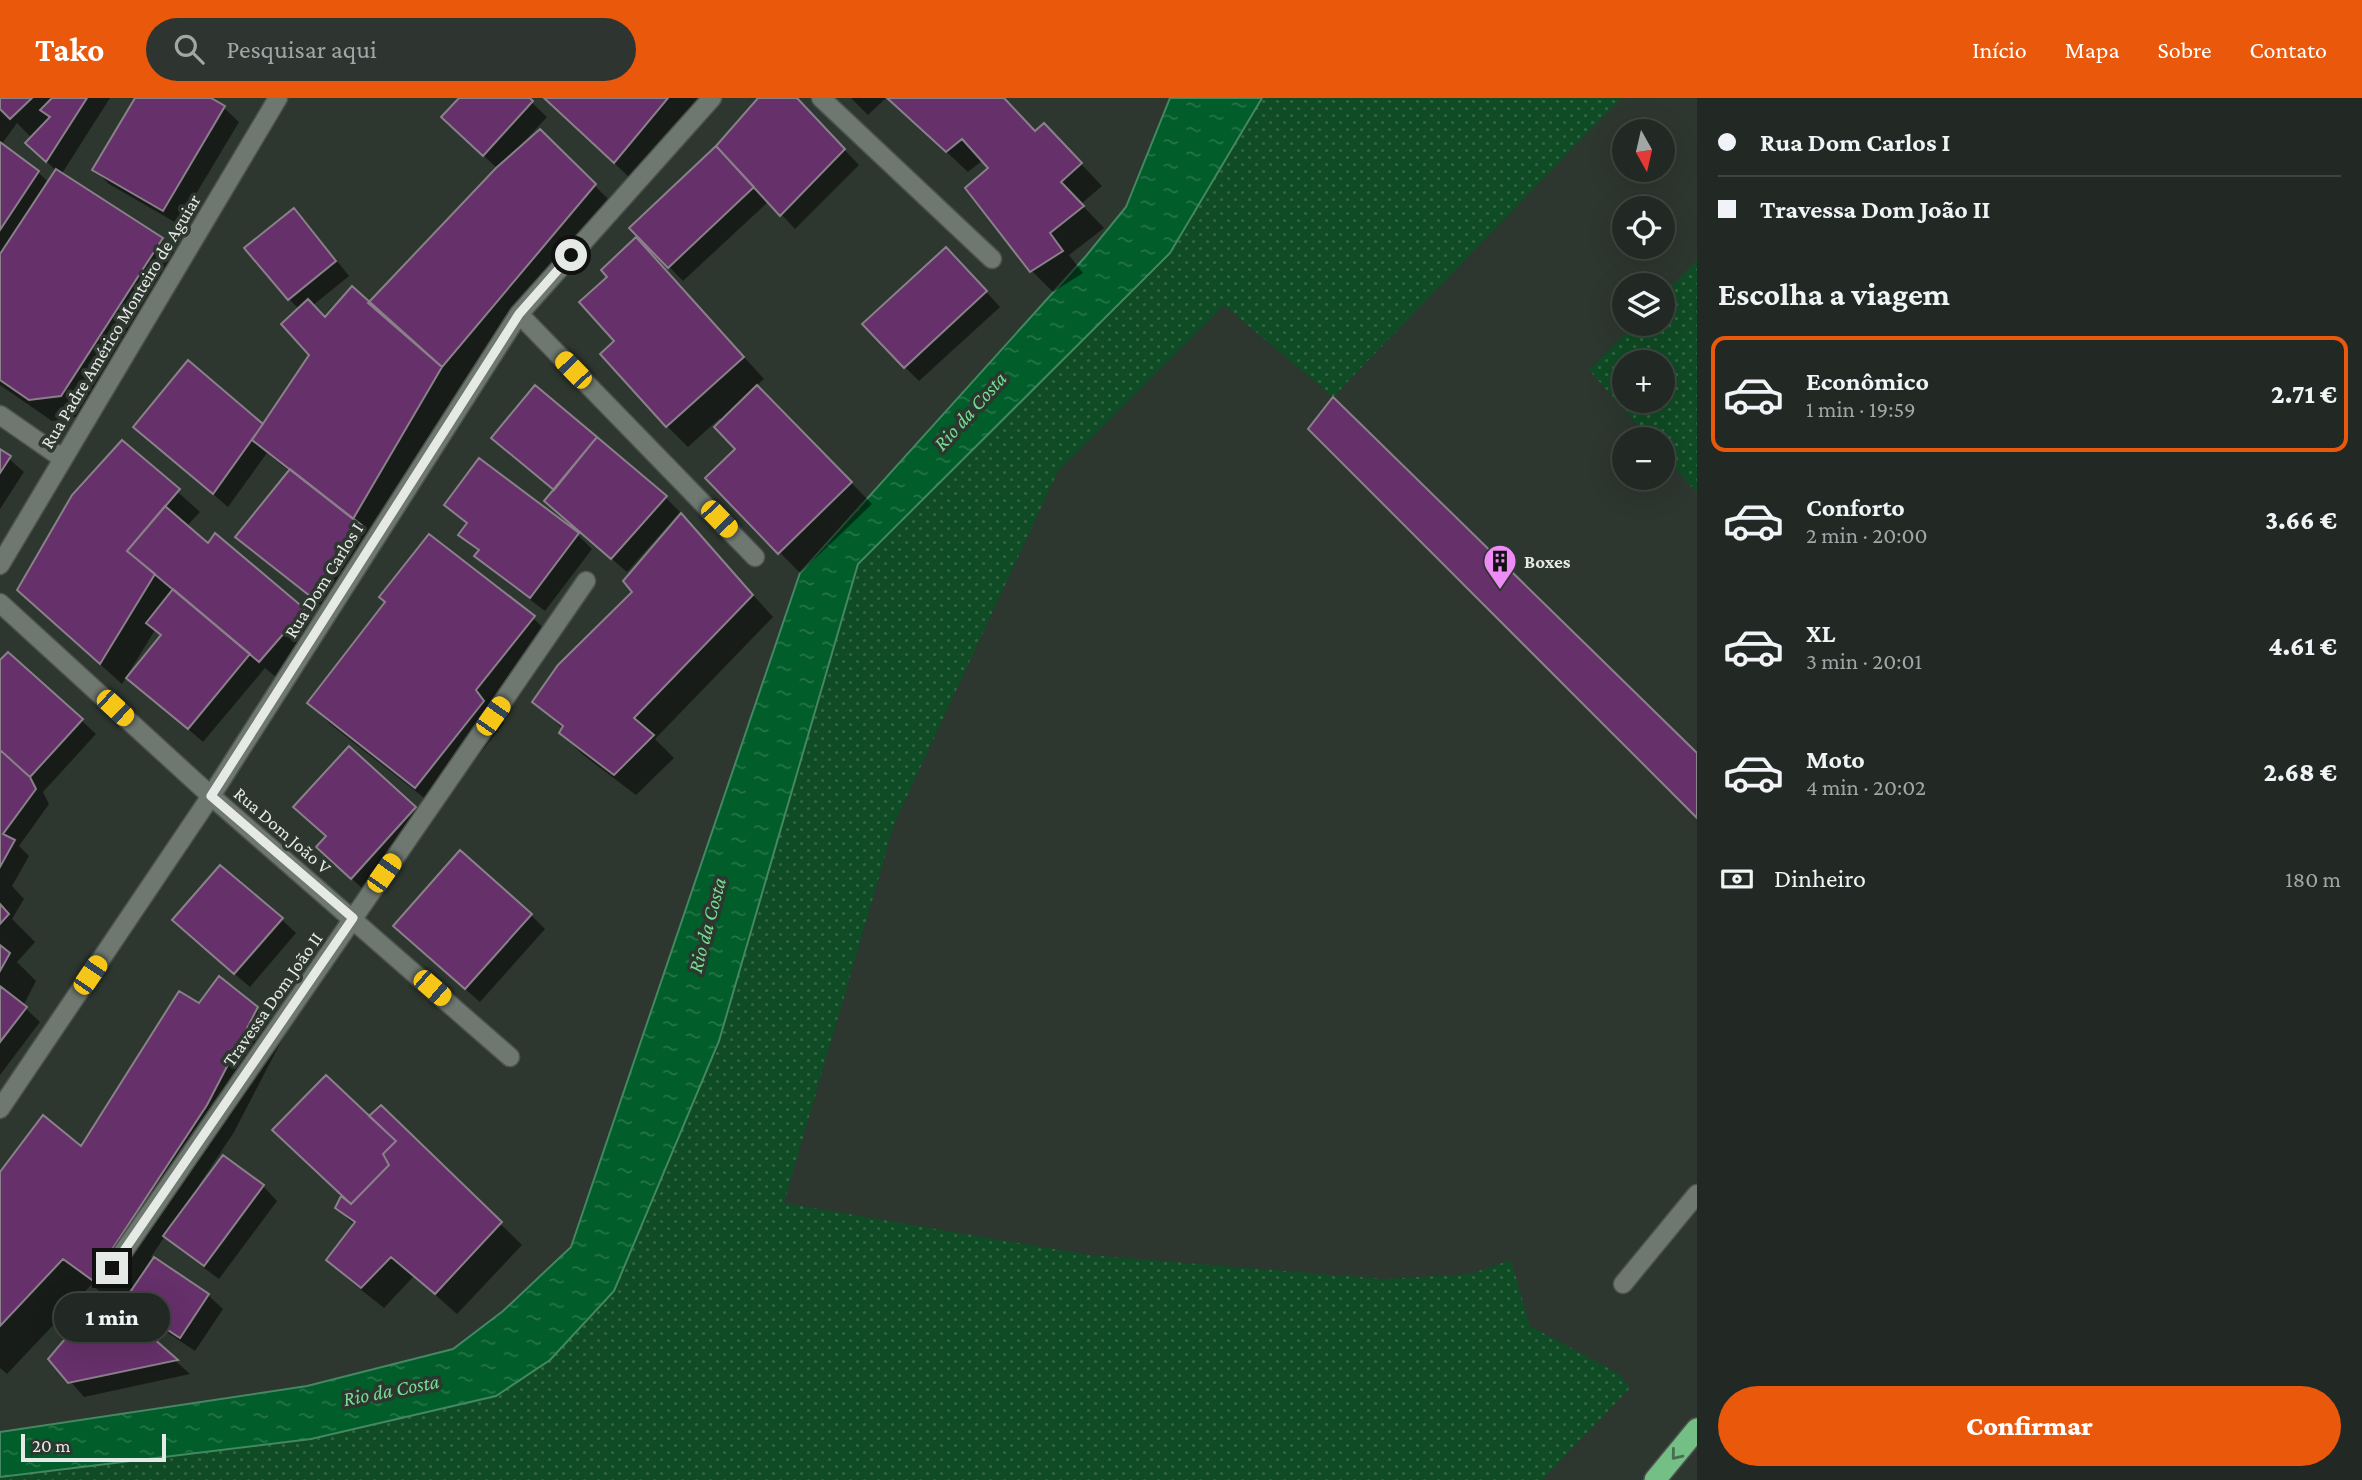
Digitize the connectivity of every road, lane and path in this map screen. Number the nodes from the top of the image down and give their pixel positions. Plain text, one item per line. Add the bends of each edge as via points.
1 (278, 98) edge
2 (712, 98) edge
3 (821, 98) edge
4 (992, 259) dead end
5 (519, 314) junction
6 (0, 415) edge
7 (62, 458) junction
8 (755, 557) dead end
9 (0, 565) edge
10 (586, 581) dead end
11 (0, 603) edge
12 (211, 796) junction
13 (353, 918) junction
14 (510, 1057) dead end
15 (0, 1109) edge
16 (1697, 1194) edge
17 (112, 1268) dead end
18 (1623, 1284) dead end
19 (1697, 1429) edge
20 (1655, 1480) edge

1 - 7 street, Rua Padre Américo Monteiro de Aguiar
2 - 5 street, Rua Dom Carlos I
3 - 4 street
5 - 8 street
5 - 12 street, Rua Dom Carlos I
6 - 7 street
7 - 9 street, Rua Padre Américo Monteiro de Aguiar
10 - 13 street, Travessa Dom João II
11 - 12 street, Rua Dom João V
12 - 13 street, Rua Dom João V
12 - 15 street, Rua Dom Carlos I
13 - 14 street, Rua Dom João V
13 - 17 street, Travessa Dom João II
16 - 18 street
19 -> 20 highway

